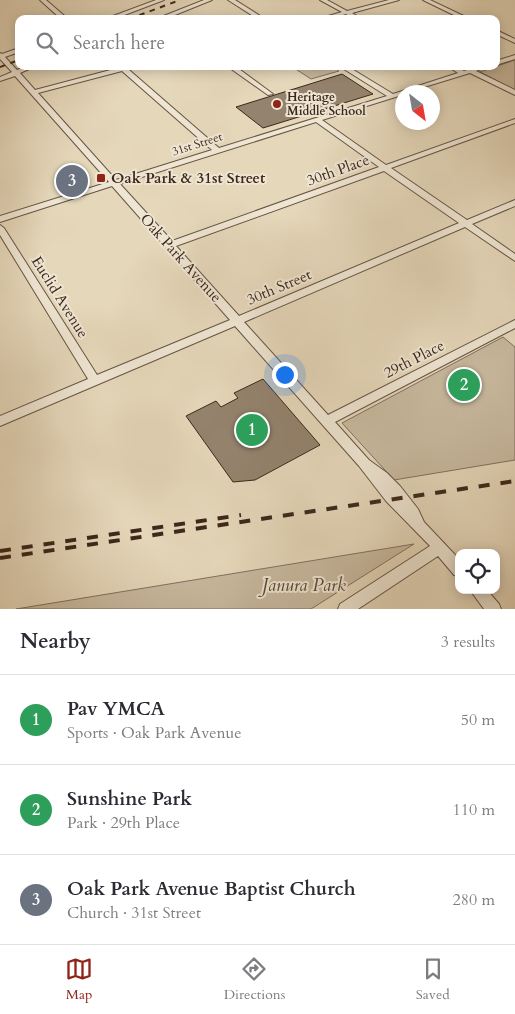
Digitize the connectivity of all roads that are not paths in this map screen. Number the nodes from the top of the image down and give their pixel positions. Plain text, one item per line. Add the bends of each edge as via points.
1 (43, 0) edge
2 (137, 0) edge
3 (161, 0) edge
4 (209, 0) edge
5 (231, 0) edge
6 (323, 0) edge
7 (396, 0) edge
8 (426, 0) edge
9 (145, 6) junction
10 (346, 12) junction
11 (60, 15) edge
12 (119, 15) edge
13 (169, 15) edge
14 (255, 15) edge
15 (335, 15) edge
16 (352, 15) edge
17 (458, 15) edge
18 (500, 34) edge
19 (515, 40) edge
20 (15, 51) edge
21 (0, 56) edge
22 (515, 57) edge
23 (500, 62) edge
24 (23, 70) edge
25 (114, 70) edge
26 (123, 70) edge
27 (236, 70) edge
28 (349, 70) edge
29 (458, 70) edge
30 (474, 70) edge
31 (471, 71) junction
32 (16, 73) junction
33 (464, 73) junction
34 (0, 79) edge
35 (425, 85) edge
36 (33, 92) junction
37 (270, 94) dead end
38 (515, 94) edge
39 (395, 95) edge
40 (392, 96) junction
41 (317, 120) junction
42 (515, 121) edge
43 (218, 151) junction
44 (387, 168) junction
45 (114, 183) junction
46 (515, 203) edge
47 (0, 220) edge
48 (466, 224) junction
49 (0, 228) edge
50 (170, 246) junction
51 (515, 258) edge
52 (237, 321) junction
53 (515, 324) edge
54 (95, 381) junction
55 (0, 421) edge
56 (326, 421) junction
57 (439, 548) junction
58 (455, 566) edge
59 (481, 594) edge
60 (345, 609) edge
61 (494, 609) edge

1 - 11 street
2 - 9 street
3 - 9 street
4 - 13 street
5 - 14 street
6 - 10 street
7 - 10 street
8 - 17 street
9 - 12 street
10 - 15 street
10 - 16 street
18 - 19 street
20 - 21 street
21 - 32 street, Oak Park Avenue
22 - 23 street
24 - 32 street
25 - 36 street
26 - 43 street
27 - 37 street
28 - 40 street
29 - 33 street
30 - 31 street, 31st Street
31 - 33 street, 31st Street
31 - 38 street
32 - 34 street
32 - 36 street, Oak Park Avenue
33 - 35 street, 31st Street
36 - 45 street, Oak Park Avenue
39 - 40 street, 31st Street
40 - 41 street, 31st Street
41 - 43 street, 31st Street
41 - 44 street
42 - 44 street, 30th Place
43 - 45 street, 31st Street
44 - 48 street
44 - 50 street, 30th Place
45 - 47 street, 31st Street
45 - 50 street, Oak Park Avenue
46 - 48 street, 30th Street
48 - 51 street
48 - 52 street, 30th Street
49 - 54 street, Euclid Avenue
50 - 52 street, Oak Park Avenue
52 - 54 street, 30th Street
52 - 56 street, Oak Park Avenue
53 - 56 street, 29th Place
54 - 55 street, 30th Street
56 - 57 street, Oak Park Avenue via 376,482
57 - 58 street, Oak Park Avenue
57 - 60 street
59 - 61 street

